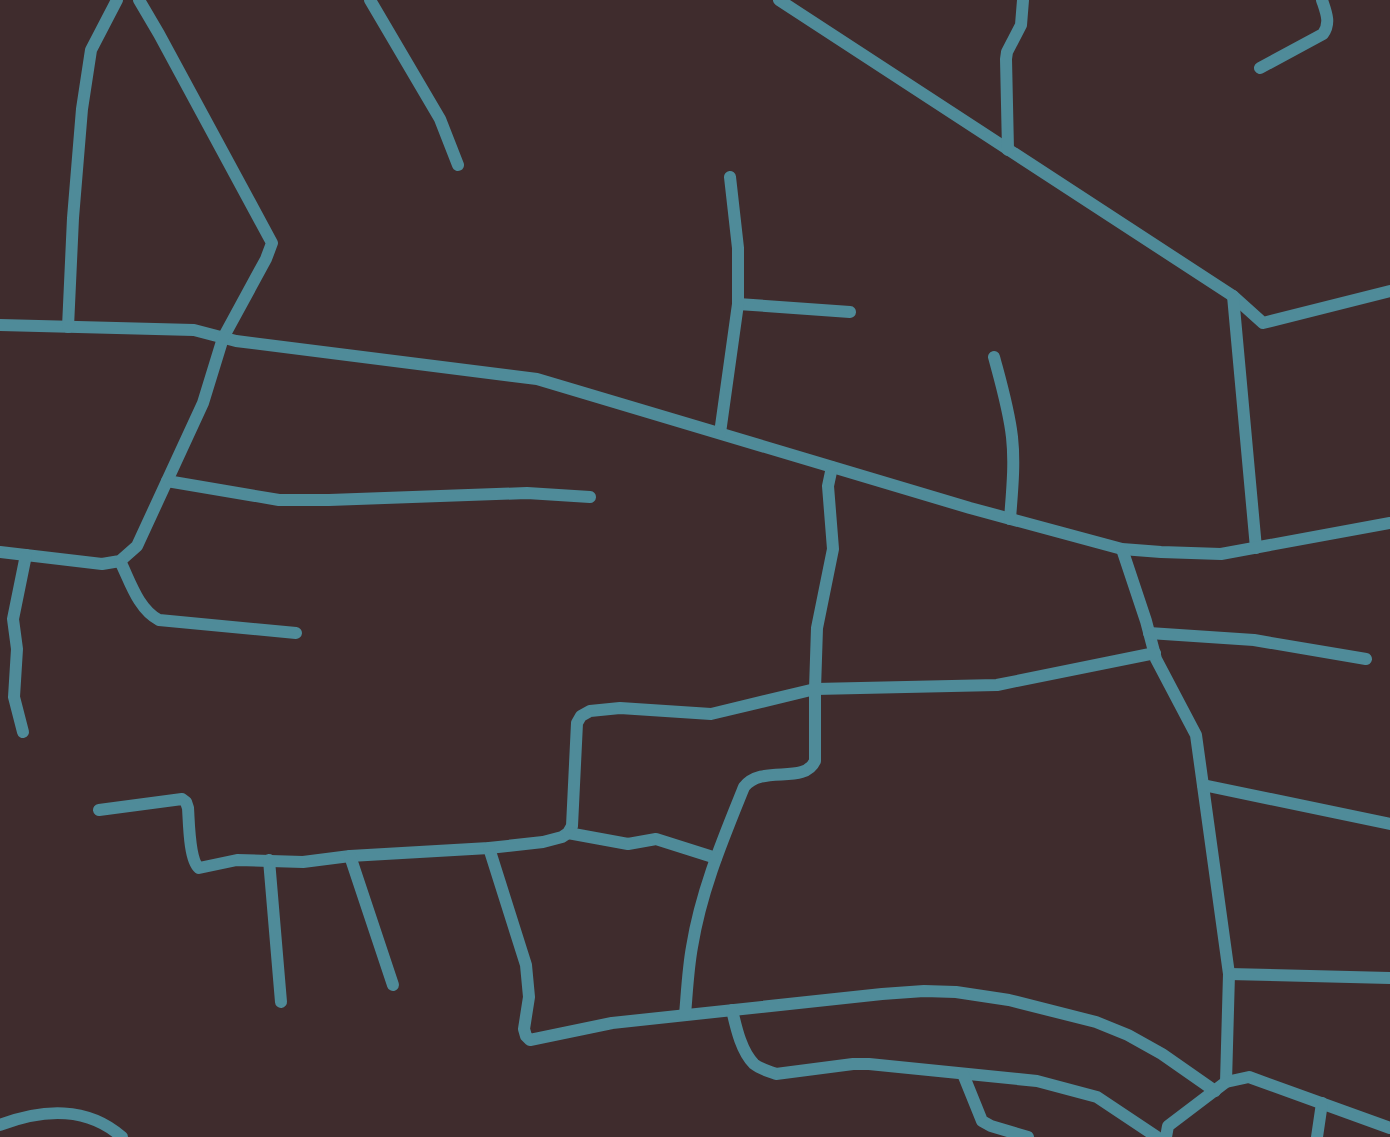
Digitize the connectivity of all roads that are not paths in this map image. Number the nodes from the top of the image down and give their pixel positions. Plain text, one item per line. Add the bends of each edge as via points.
1 (117, 0) edge
2 (139, 0) edge
3 (370, 0) edge
4 (779, 0) edge
5 (1023, 0) edge
6 (1322, 0) edge
7 (1260, 68) dead end
8 (1008, 150) junction
9 (458, 165) dead end
10 (730, 177) dead end
11 (1390, 291) edge
12 (1232, 296) junction
13 (738, 304) junction
14 (850, 312) dead end
15 (0, 325) edge
16 (68, 327) junction
17 (223, 338) junction
18 (994, 357) dead end
19 (720, 433) junction
20 (832, 466) junction
21 (167, 481) junction
22 (590, 497) dead end
23 (1010, 519) junction
24 (1390, 524) edge
25 (1256, 548) junction
26 (1122, 549) junction
27 (0, 552) edge
28 (26, 555) junction
29 (120, 561) junction
30 (296, 633) dead end
31 (1149, 633) junction
32 (1155, 653) junction
33 (1366, 659) dead end
34 (814, 689) junction
35 (22, 732) dead end
36 (1203, 785) junction
37 (99, 810) dead end
38 (1390, 824) edge
39 (568, 833) junction
40 (489, 848) junction
41 (350, 856) junction
42 (716, 858) junction
43 (269, 860) junction
44 (1229, 974) junction
45 (1390, 978) edge
46 (393, 985) dead end
47 (281, 1002) dead end
48 (732, 1010) junction
49 (686, 1015) junction
50 (962, 1074) junction
51 (1226, 1082) junction
52 (1215, 1091) junction
53 (1322, 1103) junction
54 (0, 1125) edge
55 (1390, 1128) edge
56 (122, 1137) edge
57 (1028, 1137) edge
58 (1157, 1137) edge
59 (1166, 1137) edge
60 (1317, 1137) edge

1 - 16 street via 91,50 82,108
2 - 17 street via 272,244
3 - 9 street via 440,120
4 - 8 street
5 - 8 street via 1021,25 1006,59
6 - 7 street via 1328,22 1323,34
8 - 12 street
10 - 13 street via 738,248
11 - 12 street via 1263,322
12 - 25 street
13 - 14 street
13 - 19 street
15 - 16 street
16 - 17 street via 194,330
17 - 19 street via 537,379
17 - 21 street via 203,402
18 - 23 street via 1012,437
19 - 20 street
20 - 23 street
20 - 34 street via 828,486 833,549 819,618
21 - 22 street via 279,500 527,493
21 - 29 street via 138,546
23 - 26 street
24 - 25 street
25 - 26 street via 1221,554
26 - 31 street
27 - 28 street
28 - 29 street via 102,564
28 - 35 street via 13,619 17,650 14,691
29 - 30 street via 141,603 159,620
31 - 32 street
31 - 33 street via 1254,640
32 - 34 street via 997,685
32 - 36 street via 1196,735
34 - 39 street via 712,714 620,708 584,714 577,723 574,816
34 - 42 street via 815,750 812,767 804,772 761,776 748,782
36 - 38 street
36 - 44 street
37 - 43 street via 182,799 188,808 193,859 197,867 208,868 237,860
39 - 40 street via 554,840
39 - 42 street via 628,844 656,838
40 - 41 street
40 - 49 street via 526,966 529,998 524,1029 530,1040 605,1024
41 - 43 street via 303,862
41 - 46 street
42 - 49 street via 699,910
43 - 47 street
44 - 45 street
44 - 51 street
48 - 49 street
48 - 50 street via 745,1049 754,1064 776,1074 853,1064
48 - 52 street via 924,991 1009,1000 1096,1022 1128,1035
50 - 57 street via 982,1121
50 - 58 street via 1037,1082 1097,1097
51 - 52 street
51 - 53 street via 1249,1077
52 - 59 street via 1168,1126
53 - 55 street
53 - 60 street
54 - 56 street via 51,1112 86,1116

